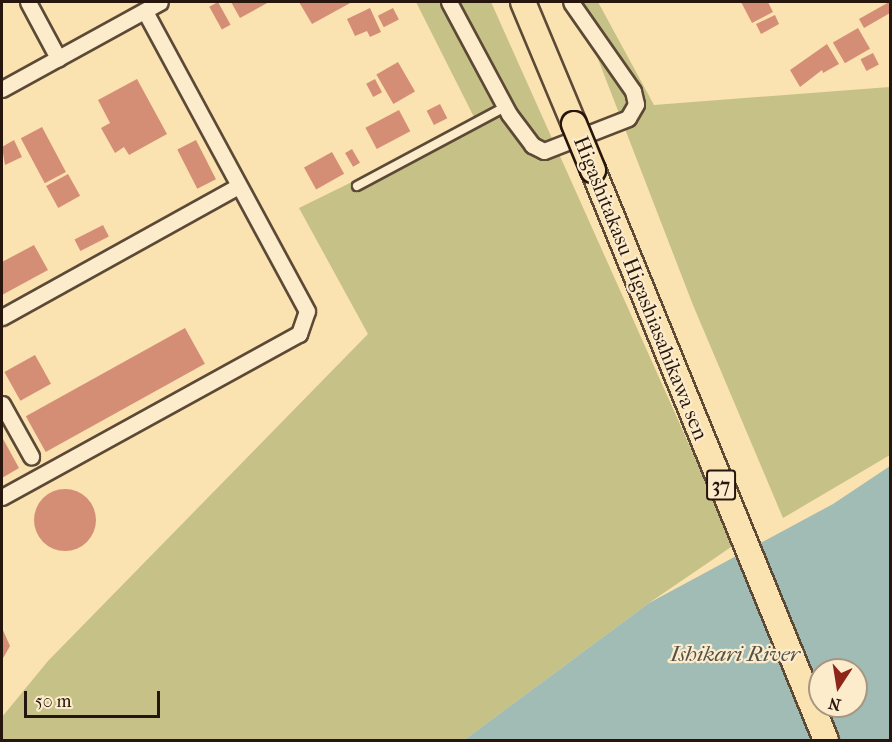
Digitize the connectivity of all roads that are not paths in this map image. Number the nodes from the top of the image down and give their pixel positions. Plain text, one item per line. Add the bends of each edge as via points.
1 (28, 2) edge
2 (160, 2) edge
3 (449, 2) edge
4 (523, 2) edge
5 (571, 2) edge
6 (145, 11) junction
7 (58, 58) junction
8 (2, 89) edge
9 (505, 107) junction
10 (238, 186) junction
11 (357, 186) dead end
12 (2, 316) edge
13 (2, 404) edge
14 (31, 456) dead end
15 (2, 497) edge
16 (826, 741) edge

1 - 7 street
2 - 6 street
3 - 9 street
4 - 16 main road, Higashitakasu Higashiasahikawa sen / 37, bridge
5 - 9 street via 633,91 633,112 628,118 544,151 532,145
6 - 7 street
6 - 10 street
7 - 8 street
9 - 11 lane
10 - 12 street
10 - 15 street via 307,311 299,334
13 - 14 street

